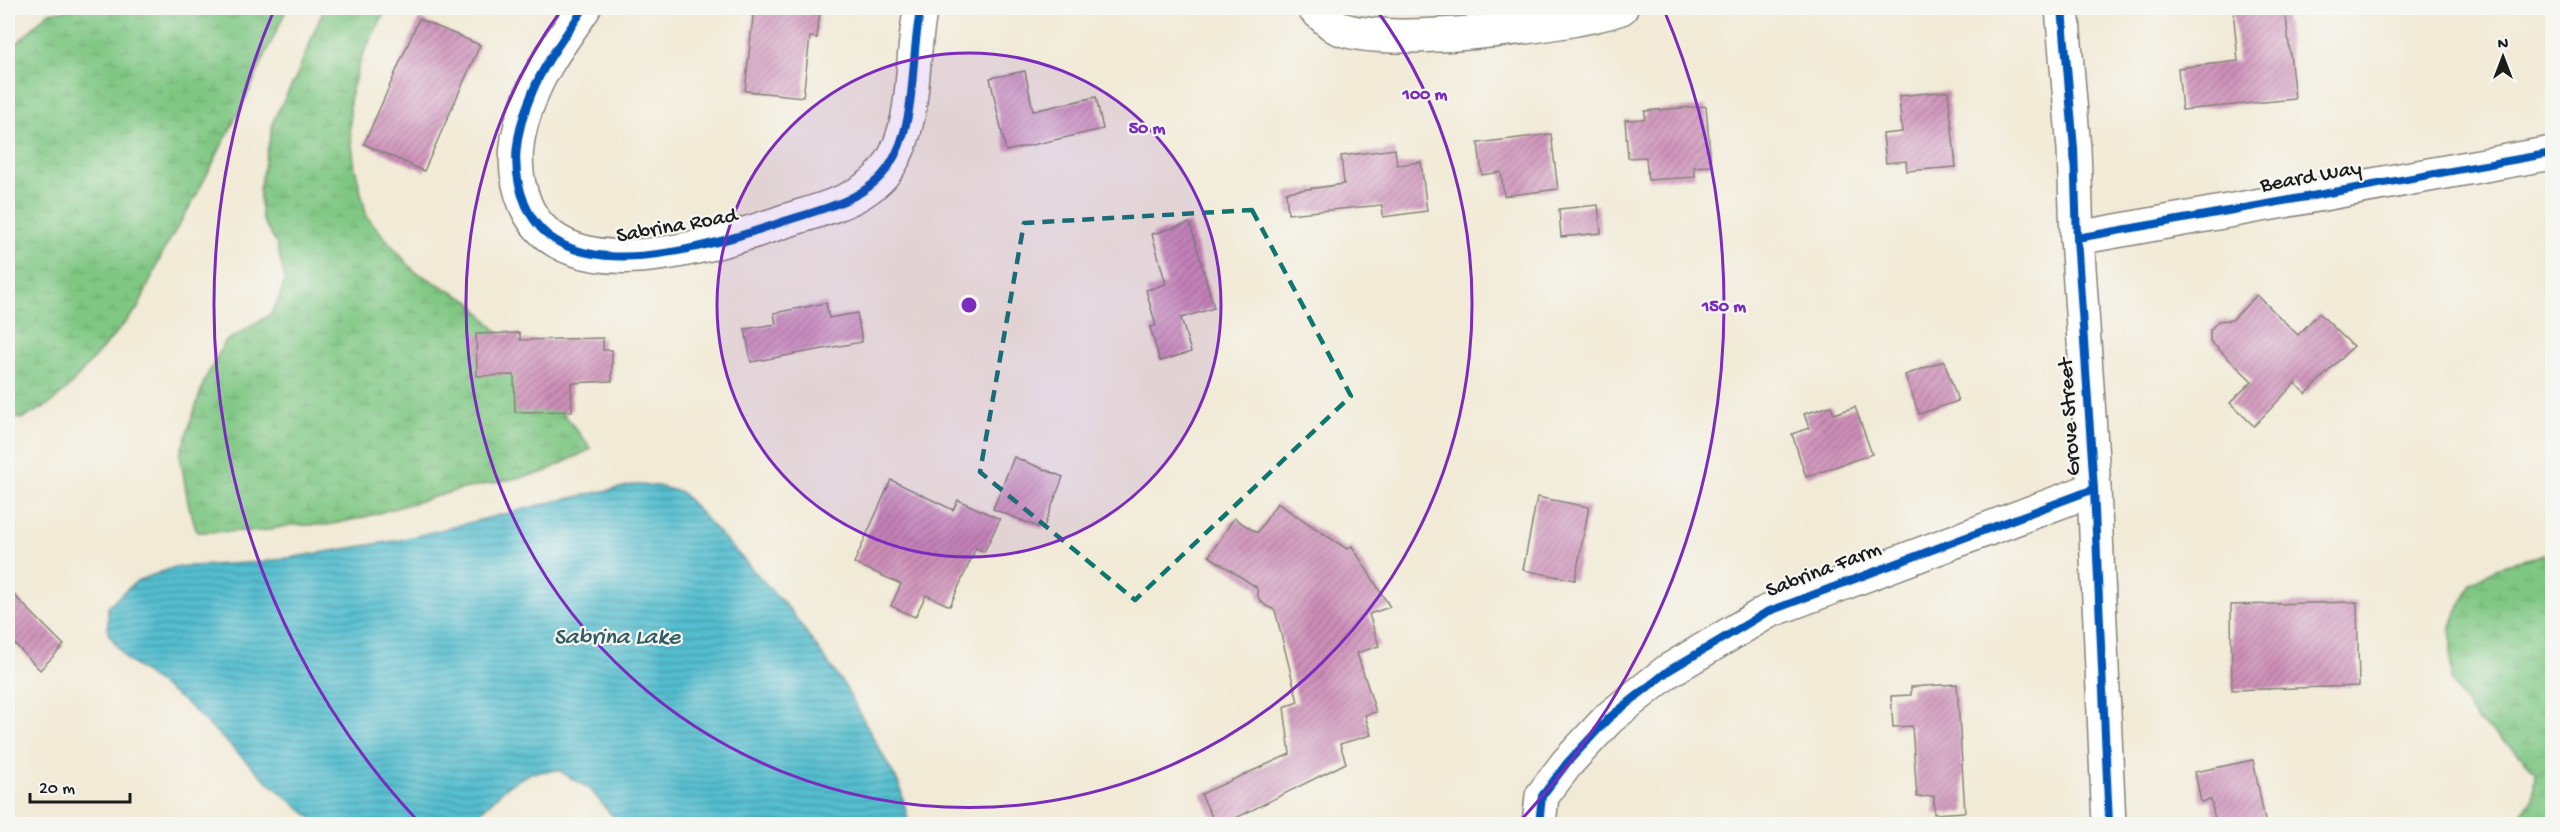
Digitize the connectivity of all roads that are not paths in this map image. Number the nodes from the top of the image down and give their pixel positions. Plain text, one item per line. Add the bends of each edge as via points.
1 (584, 8) edge
2 (921, 8) edge
3 (1314, 8) edge
4 (1621, 8) edge
5 (2062, 8) edge
6 (2553, 153) edge
7 (2077, 238) junction
8 (2094, 489) junction
9 (1539, 825) edge
10 (2109, 825) edge

1 - 2 street, Sabrina Road via 533,91 516,149 515,171 531,216 546,232 590,255 612,257 694,247 756,231 838,204 874,183 888,167 904,133
3 - 4 street via 1336,26 1368,35 1410,37 1573,20
5 - 7 street, Grove Street
6 - 7 street, Beard Way
7 - 8 street, Grove Street
8 - 9 street, Sabrina Farm via 1767,612 1668,671 1609,718 1567,763 1542,796
8 - 10 street, Grove Street

